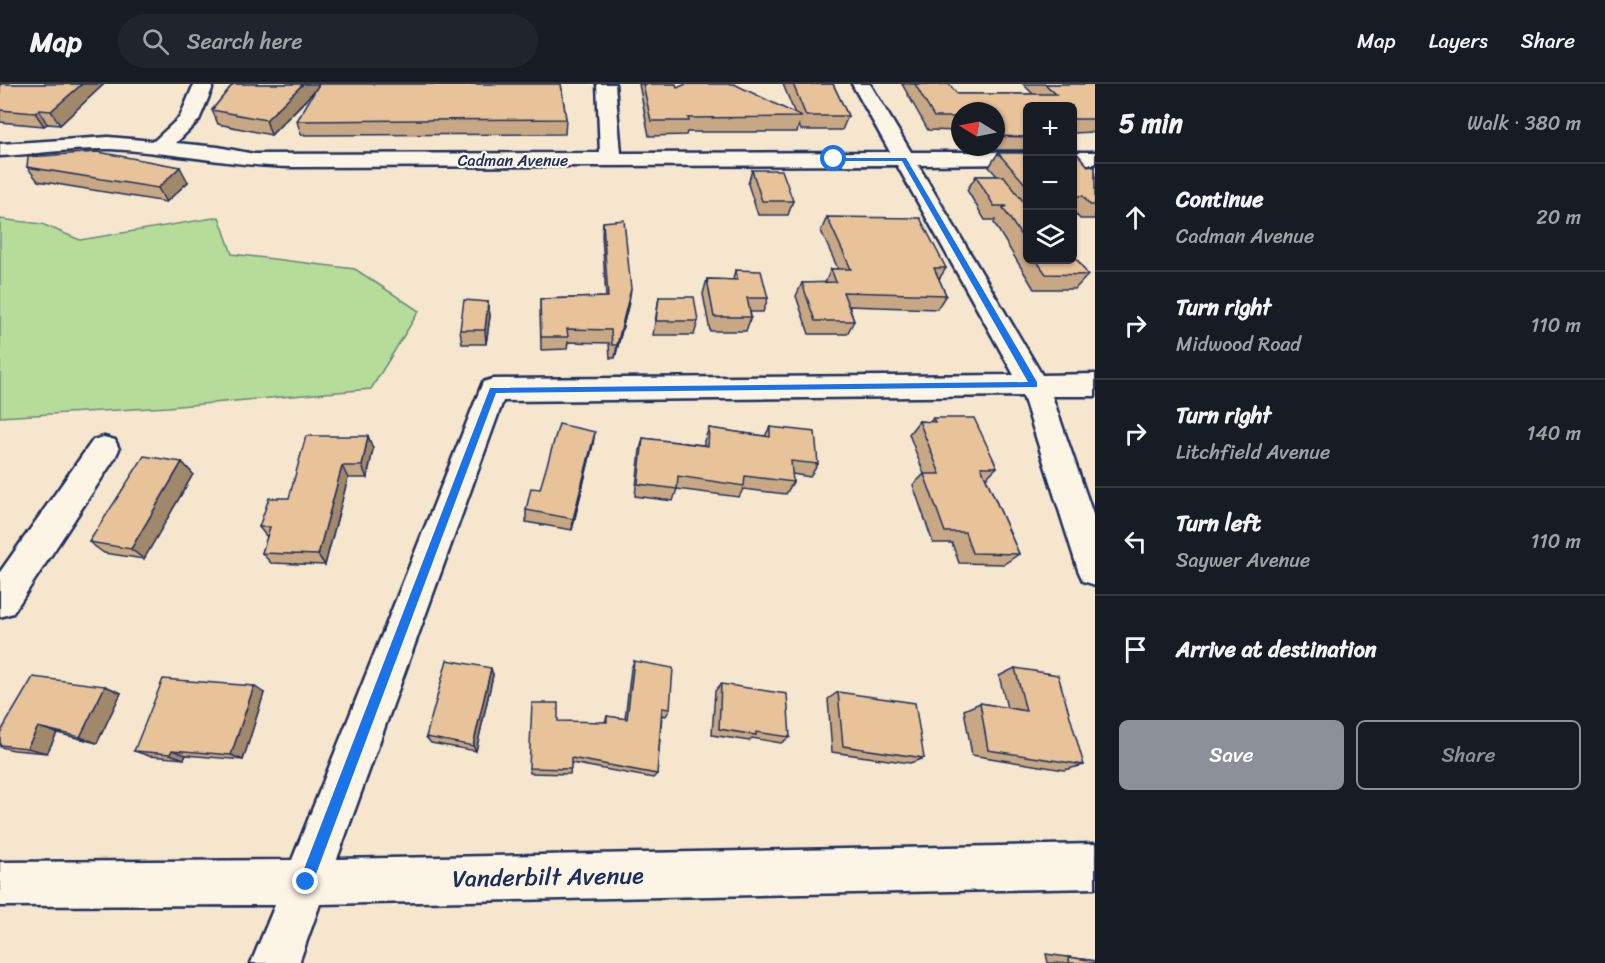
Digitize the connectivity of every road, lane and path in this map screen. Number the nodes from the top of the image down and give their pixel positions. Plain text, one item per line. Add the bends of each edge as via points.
1 (203, 84) edge
2 (606, 84) edge
3 (861, 84) edge
4 (157, 149) junction
5 (0, 150) edge
6 (1023, 158) edge
7 (1077, 158) edge
8 (1095, 158) edge
9 (611, 159) junction
10 (904, 159) junction
11 (1034, 385) junction
12 (1095, 385) edge
13 (104, 449) dead end
14 (1095, 570) edge
15 (0, 601) edge
16 (1095, 866) edge
17 (306, 882) junction
18 (0, 884) edge
19 (275, 963) edge

1 - 4 street via 189,120
2 - 9 street
3 - 10 street
4 - 5 street, Cadman Avenue via 108,143
4 - 9 street, Cadman Avenue via 292,161
6 - 10 street, Cadman Avenue
7 - 8 street
9 - 10 street, Cadman Avenue
10 - 11 street
11 - 12 street
11 - 14 street
11 - 17 street via 493,390
13 - 15 street
16 - 17 street, Vanderbilt Avenue
17 - 18 street, Vanderbilt Avenue
17 - 19 street

